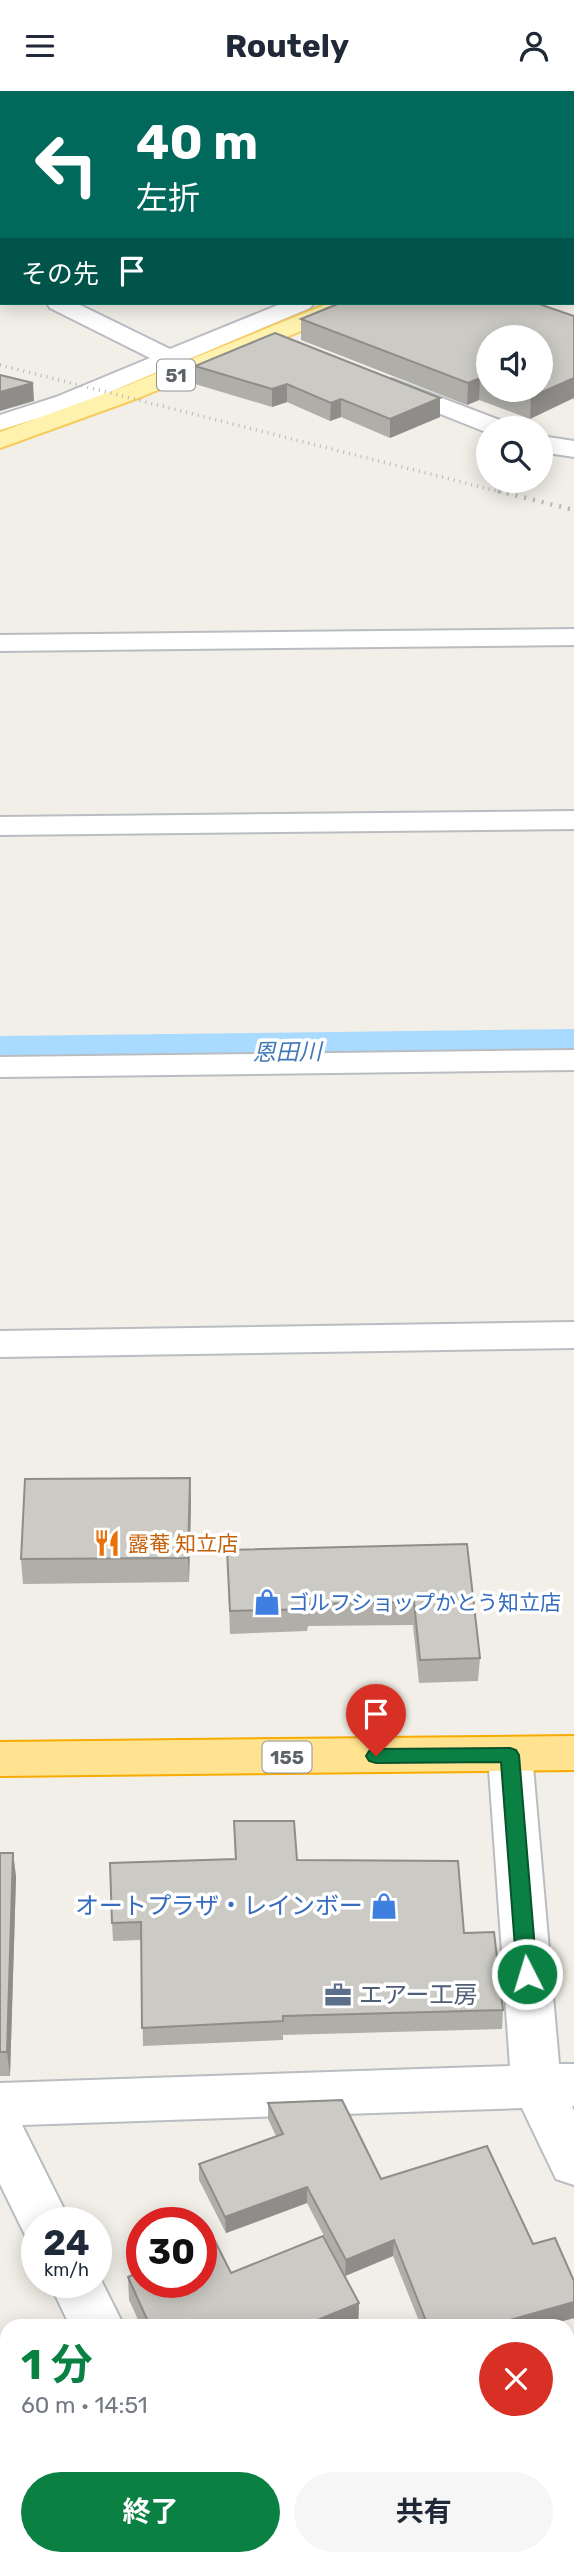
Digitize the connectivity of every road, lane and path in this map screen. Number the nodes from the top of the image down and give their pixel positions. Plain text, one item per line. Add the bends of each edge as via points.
1 (62, 305) edge
2 (297, 305) edge
3 (344, 305) edge
4 (268, 337) junction
5 (300, 351) edge
6 (169, 358) junction
7 (191, 369) junction
8 (375, 380) edge
9 (476, 419) edge
10 (0, 423) edge
11 (0, 440) edge
12 (553, 446) edge
13 (574, 449) edge
14 (574, 637) edge
15 (0, 643) edge
16 (574, 820) edge
17 (0, 826) edge
18 (574, 1060) edge
19 (0, 1067) edge
20 (574, 1335) edge
21 (0, 1343) edge
22 (574, 1753) edge
23 (510, 1755) junction
24 (0, 1759) edge
25 (555, 2085) edge
26 (0, 2104) edge
27 (0, 2132) edge
28 (574, 2163) edge
29 (38, 2207) edge
30 (83, 2298) edge
31 (94, 2319) edge

1 - 6 street
2 - 6 street
3 - 4 main road, 51
4 - 5 street
4 - 7 main road, 51
6 - 7 street
6 - 10 street via 65,402
7 - 11 main road, 51
8 - 9 street
12 - 13 street
14 - 15 street
16 - 17 street
18 - 19 street
20 - 21 street
22 - 23 highway, 155
23 - 24 highway, 155
23 - 25 street
25 - 26 street
25 - 28 street
27 - 29 street
30 - 31 street

